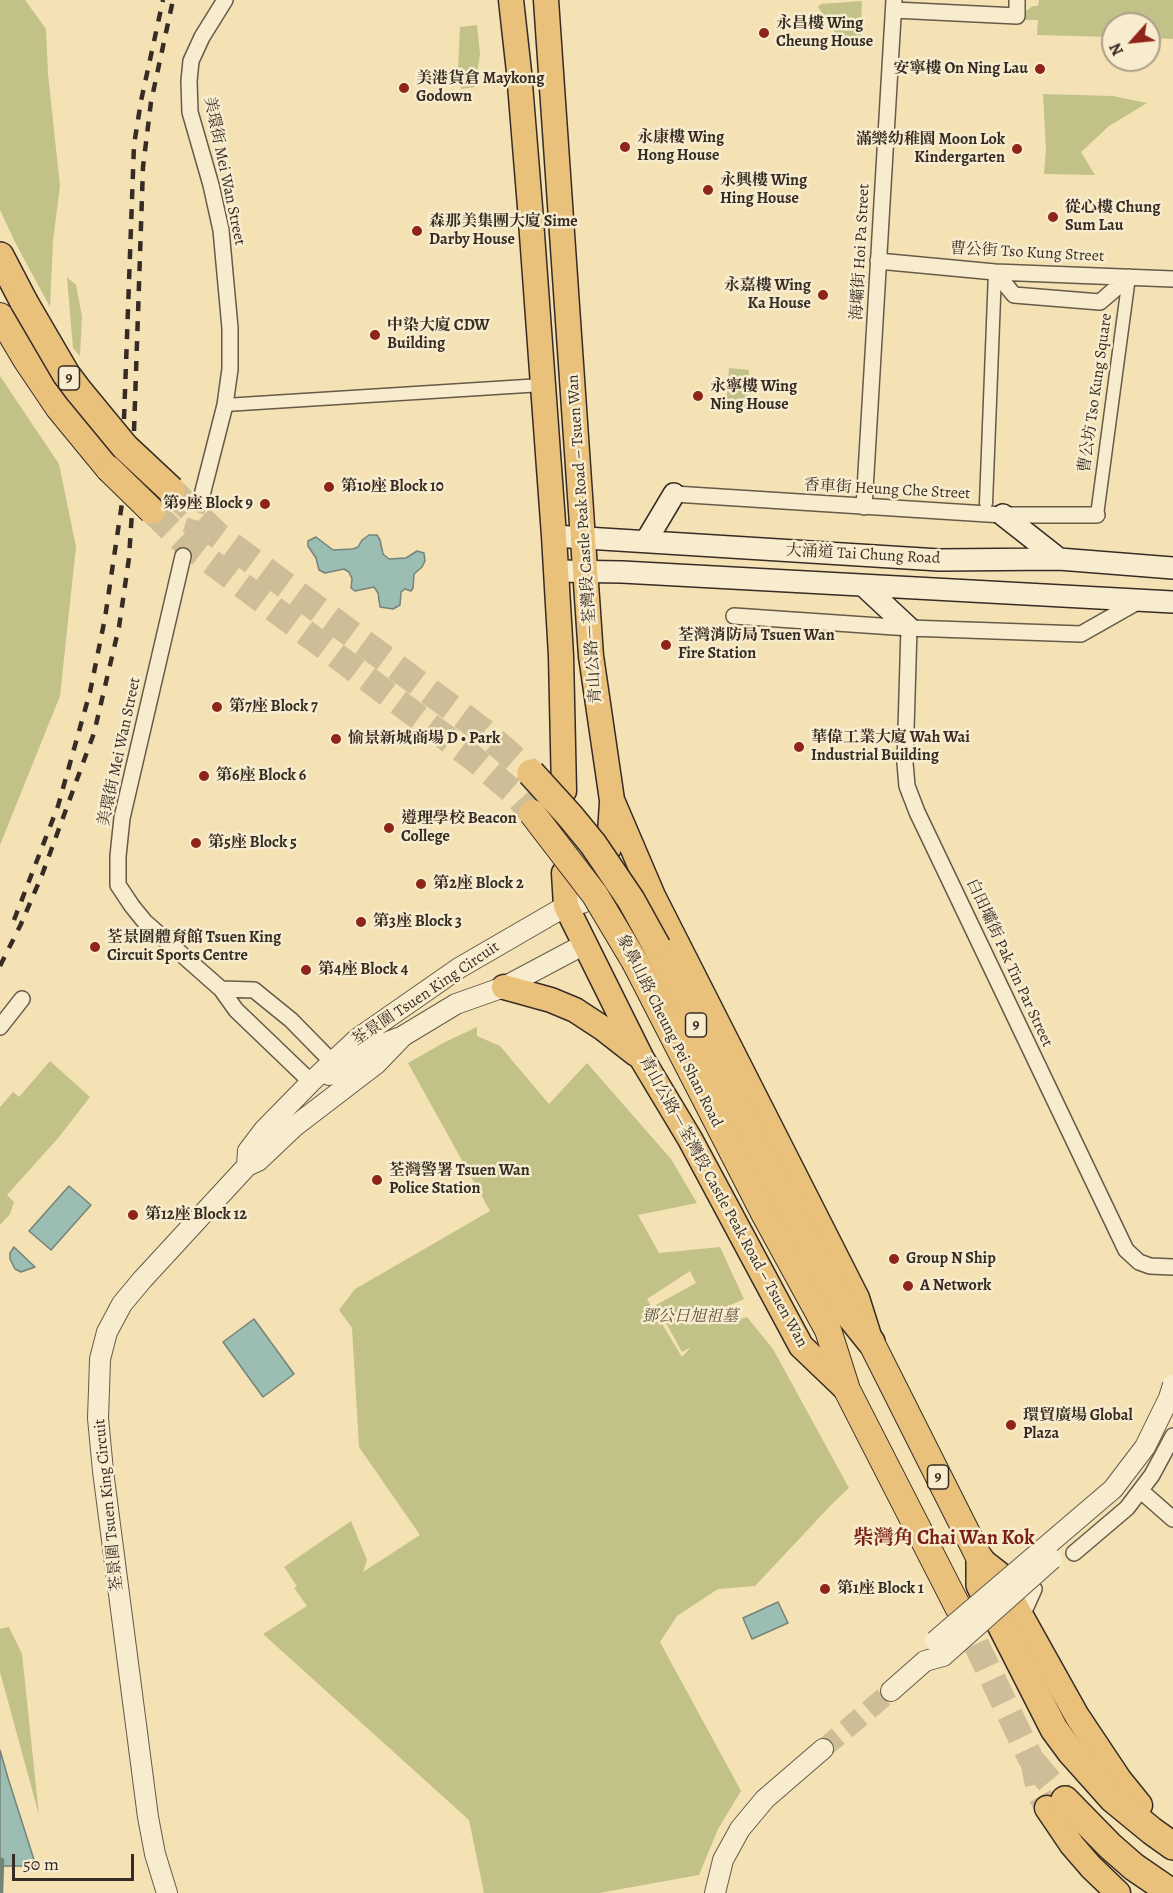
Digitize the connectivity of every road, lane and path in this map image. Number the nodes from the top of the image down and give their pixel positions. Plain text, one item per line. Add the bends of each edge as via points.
1 (225, 0) edge
2 (511, 0) edge
3 (546, 0) edge
4 (1017, 1) edge
5 (894, 5) edge
6 (0, 256) edge
7 (878, 261) junction
8 (995, 272) junction
9 (1129, 277) junction
10 (1173, 279) edge
11 (0, 316) edge
12 (543, 385) junction
13 (225, 405) junction
14 (171, 490) tunnel mouth
15 (674, 494) joint
16 (201, 499) tunnel mouth
17 (864, 507) junction
18 (994, 509) junction
19 (152, 511) tunnel mouth
20 (1097, 515) joint
21 (554, 536) junction
22 (584, 537) junction
23 (646, 541) junction
24 (183, 556) tunnel mouth
25 (1059, 559) junction
26 (1173, 568) edge
27 (555, 571) junction
28 (587, 572) junction
29 (864, 586) junction
30 (1143, 599) junction
31 (1173, 602) edge
32 (734, 616) dead end
33 (901, 621) junction
34 (531, 773) tunnel mouth
35 (564, 791) dead end
36 (612, 800) junction
37 (532, 813) tunnel mouth
38 (609, 848) dead end
39 (564, 873) dead end
40 (579, 909) junction
41 (583, 945) junction
42 (504, 987) junction
43 (221, 989) junction
44 (22, 999) dead end
45 (0, 1027) edge
46 (642, 1059) junction
47 (341, 1072) junction
48 (311, 1082) junction
49 (724, 1109) junction
50 (248, 1166) junction
51 (817, 1257) joint
52 (1173, 1267) edge
53 (871, 1342) junction
54 (1173, 1384) edge
55 (847, 1390) junction
56 (1173, 1413) edge
57 (1173, 1436) edge
58 (1141, 1491) junction
59 (1173, 1519) edge
60 (1074, 1552) dead end
61 (987, 1575) dead end
62 (1034, 1589) dead end
63 (960, 1611) dead end
64 (1011, 1614) junction
65 (934, 1653) junction
66 (891, 1691) tunnel mouth
67 (823, 1749) tunnel mouth
68 (1056, 1804) joint
69 (1140, 1805) dead end
70 (1173, 1846) edge
71 (167, 1893) edge
72 (715, 1893) edge
73 (1118, 1893) edge
74 (1172, 1893) edge

1 - 13 street, 美環街 Mei Wan Street via 190,61 189,81 190,112 221,230 230,328
2 - 12 main road, 青山公路－荃灣段 Castle Peak Road – Tsuen Wan
3 - 22 main road, 青山公路－荃灣段 Castle Peak Road – Tsuen Wan
4 - 5 street via 1017,16
5 - 7 street, 海壩街 Hoi Pa Street
6 - 14 highway, 9, bridge via 66,374 125,447
7 - 8 street, 曹公街 Tso Kung Street
7 - 17 street, 海壩街 Hoi Pa Street
8 - 9 street, 曹公街 Tso Kung Street
8 - 9 street via 1014,295 1100,302
8 - 18 street
9 - 10 street, 曹公街 Tso Kung Street
9 - 20 street, 曹公坊 Tso Kung Square
11 - 19 highway, 9, bridge via 58,407 123,484
12 - 13 street
12 - 21 main road, 青山公路－荃灣段 Castle Peak Road – Tsuen Wan
13 - 16 street, 美環街 Mei Wan Street
15 - 17 street, 香車街 Heung Che Street
15 - 23 main road
17 - 18 street, 香車街 Heung Che Street
18 - 20 street, 香車街 Heung Che Street
18 - 25 main road
21 - 22 main road, 大涌道 Tai Chung Road
21 - 27 main road, 青山公路－荃灣段 Castle Peak Road – Tsuen Wan
22 - 23 main road, 大涌道 Tai Chung Road
22 - 28 main road, 青山公路－荃灣段 Castle Peak Road – Tsuen Wan
23 - 25 main road, 大涌道 Tai Chung Road via 939,560
24 - 43 street, 美環街 Mei Wan Street via 122,818 118,885 145,921
25 - 26 main road, 大涌道 Tai Chung Road
27 - 28 main road, 大涌道 Tai Chung Road
27 - 35 main road, 青山公路－荃灣段 Castle Peak Road – Tsuen Wan
28 - 29 main road, 大涌道 Tai Chung Road
28 - 36 main road, 青山公路－荃灣段 Castle Peak Road – Tsuen Wan via 593,679
29 - 30 main road, 大涌道 Tai Chung Road
29 - 33 main road
30 - 31 main road, 大涌道 Tai Chung Road
30 - 33 street via 1082,634
32 - 33 street
33 - 52 street, 白田壩街 Pak Tin Par Street via 905,763 907,786 917,812 1126,1250 1150,1266
34 - 49 highway, 象鼻山路 Cheung Pei Shan Road / 9, bridge via 582,831 631,900 657,947
36 - 38 main road
36 - 53 main road, 青山公路－荃灣段 Castle Peak Road – Tsuen Wan via 664,927 857,1298
37 - 49 highway, 象鼻山路 Cheung Pei Shan Road / 9, bridge via 581,874
39 - 40 main road
40 - 41 main road
40 - 47 street, 荃景圍 Tsuen King Circuit via 442,979 357,1039
41 - 42 street, 荃景圍 Tsuen King Circuit
41 - 46 main road, 青山公路－荃灣段 Castle Peak Road – Tsuen Wan
42 - 46 main road via 575,1010
42 - 47 street, 荃景圍 Tsuen King Circuit via 456,1004 403,1036 376,1064
43 - 47 street via 254,990 291,1020
43 - 48 street, 美環街 Mei Wan Street via 236,1010
44 - 45 street
46 - 55 main road, 青山公路－荃灣段 Castle Peak Road – Tsuen Wan via 690,1139 801,1346
47 - 48 street, 荃景圍 Tsuen King Circuit
47 - 50 street, 荃景圍 Tsuen King Circuit via 296,1126
48 - 50 street, 荃景圍 Tsuen King Circuit via 248,1151
49 - 51 highway, 象鼻山路 Cheung Pei Shan Road / 9
49 - 55 highway, 象鼻山路 Cheung Pei Shan Road / 9 via 828,1330
50 - 71 street, 荃景圍 Tsuen King Circuit via 122,1304 107,1332 100,1359 98,1418 106,1499 148,1817
51 - 53 highway, 青山公路－荃灣段 Castle Peak Road – Tsuen Wan / 9 via 842,1306
53 - 61 highway, 青山公路－荃灣段 Castle Peak Road – Tsuen Wan / 9
54 - 65 street, bridge via 1145,1447 1113,1489 975,1608
55 - 63 highway, 青山公路－荃灣段 Castle Peak Road – Tsuen Wan / 9
56 - 65 street, bridge via 1154,1454 1122,1497
57 - 58 street
58 - 59 street
58 - 60 street via 1127,1508
62 - 64 street
64 - 69 main road
64 - 70 highway via 1054,1730 1113,1799
65 - 66 street
67 - 72 street via 765,1799 740,1829 723,1860
68 - 73 main road via 1072,1845
68 - 74 highway

